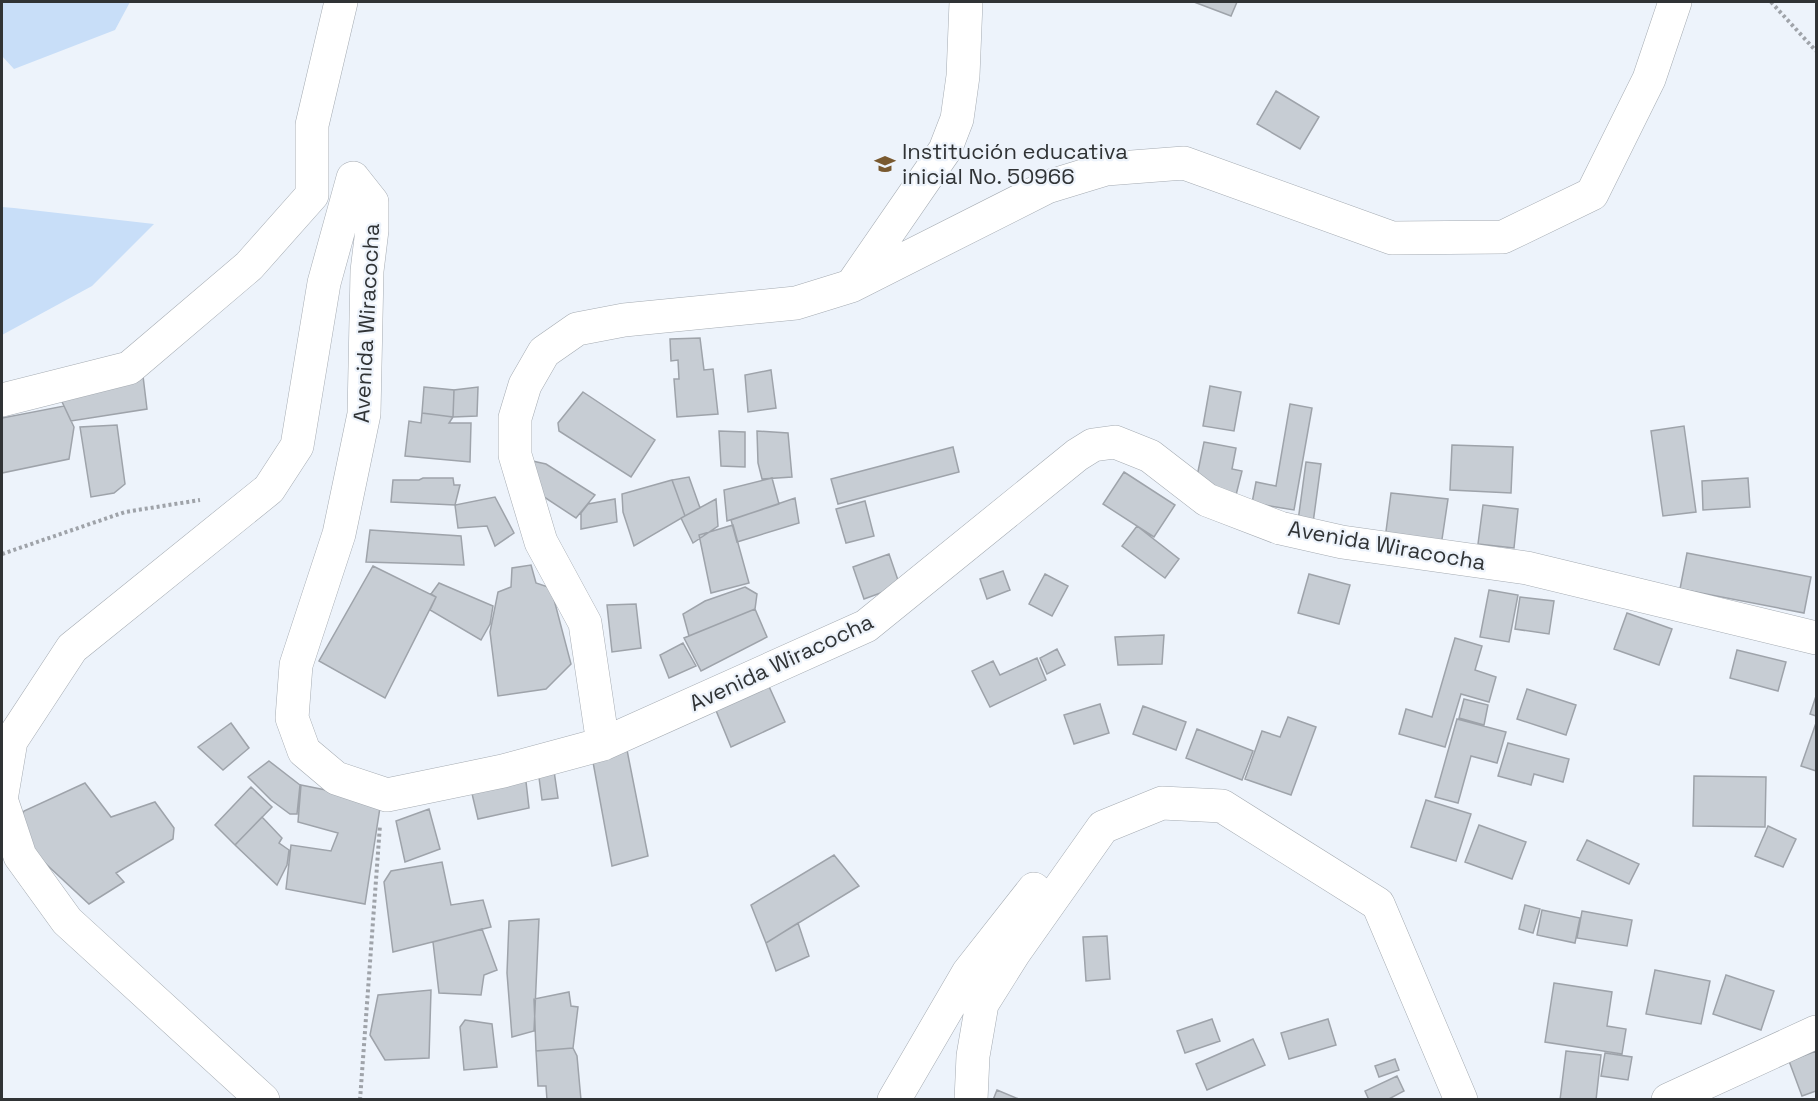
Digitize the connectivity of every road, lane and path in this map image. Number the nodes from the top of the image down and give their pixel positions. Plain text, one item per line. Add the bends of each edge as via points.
1 (340, 2) edge
2 (966, 2) edge
3 (1700, 2) edge
4 (1770, 2) edge
5 (1671, 12) edge
6 (1816, 51) edge
7 (353, 178) junction
8 (312, 195) junction
9 (851, 286) junction
10 (2, 400) edge
11 (207, 496) dead end
12 (2, 554) edge
13 (1816, 638) edge
14 (603, 744) junction
15 (2, 794) edge
16 (387, 795) junction
17 (2, 802) edge
18 (1103, 827) junction
19 (1816, 1032) edge
20 (263, 1100) edge
21 (360, 1100) edge
22 (894, 1100) edge
23 (971, 1100) edge
24 (1461, 1100) edge
25 (1668, 1100) edge

1 - 8 street via 312,125
2 - 9 street via 957,119 945,150
3 - 5 street
4 - 6 path
5 - 9 street via 1649,79 1592,194 1503,237 1392,238 1184,163 1106,169 1047,188
7 - 8 street via 330,182
7 - 15 street via 324,283 297,446 269,489 72,648 11,741
7 - 16 street, Avenida Wiracocha via 372,202 364,414 339,534 297,665 292,718 304,751 336,778
8 - 10 street via 249,266 129,368
9 - 14 street via 796,303 624,320 577,329 544,352 525,385 515,418 515,455 541,542 585,623
11 - 12 path via 125,512
13 - 14 street, Avenida Wiracocha via 1527,568 1342,542 1280,528 1207,500 1150,456 1115,442 1093,445 1077,455 866,626
14 - 16 street, Avenida Wiracocha via 503,771
16 - 21 path via 382,801
17 - 20 street via 20,856 67,921
18 - 22 street via 1059,858 968,973
18 - 23 street via 982,1004 973,1056
18 - 24 street via 1162,803 1222,806 1378,904
19 - 25 street

